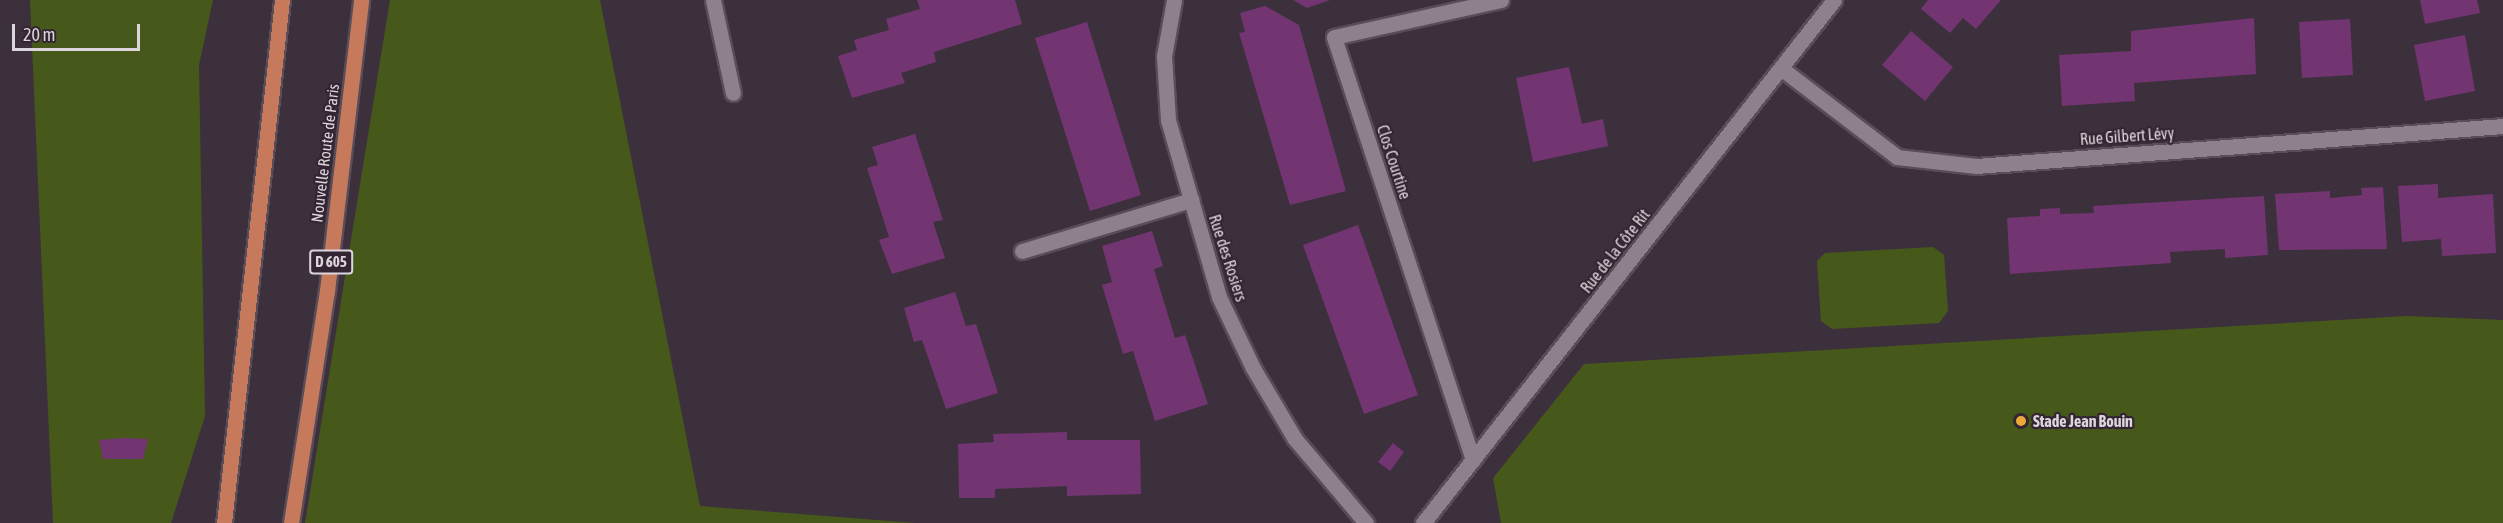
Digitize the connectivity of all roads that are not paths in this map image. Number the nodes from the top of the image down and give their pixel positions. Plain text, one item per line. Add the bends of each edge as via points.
1 (282, 0) edge
2 (362, 0) edge
3 (713, 0) edge
4 (1174, 0) edge
5 (1501, 0) edge
6 (1834, 0) edge
7 (1782, 69) junction
8 (733, 93) dead end
9 (2503, 126) edge
10 (1191, 200) junction
11 (1022, 251) dead end
12 (1473, 460) junction
13 (224, 523) edge
14 (291, 523) edge
15 (1366, 523) edge
16 (1424, 523) edge

1 - 13 main road
2 - 14 main road, Nouvelle Route de Paris / D 605 via 327,291
3 - 8 street
4 - 10 street, Rue des Rosiers via 1164,56 1168,120
5 - 12 street, Clos Courtine via 1334,38
6 - 7 street, Rue de la Côte Rit
7 - 9 street, Rue Gilbert Lévy via 1897,157 1976,165
7 - 12 street, Rue de la Côte Rit
10 - 11 street
10 - 15 street, Rue des Rosiers via 1219,297 1253,368 1295,440
12 - 16 street, Rue de la Côte Rit

